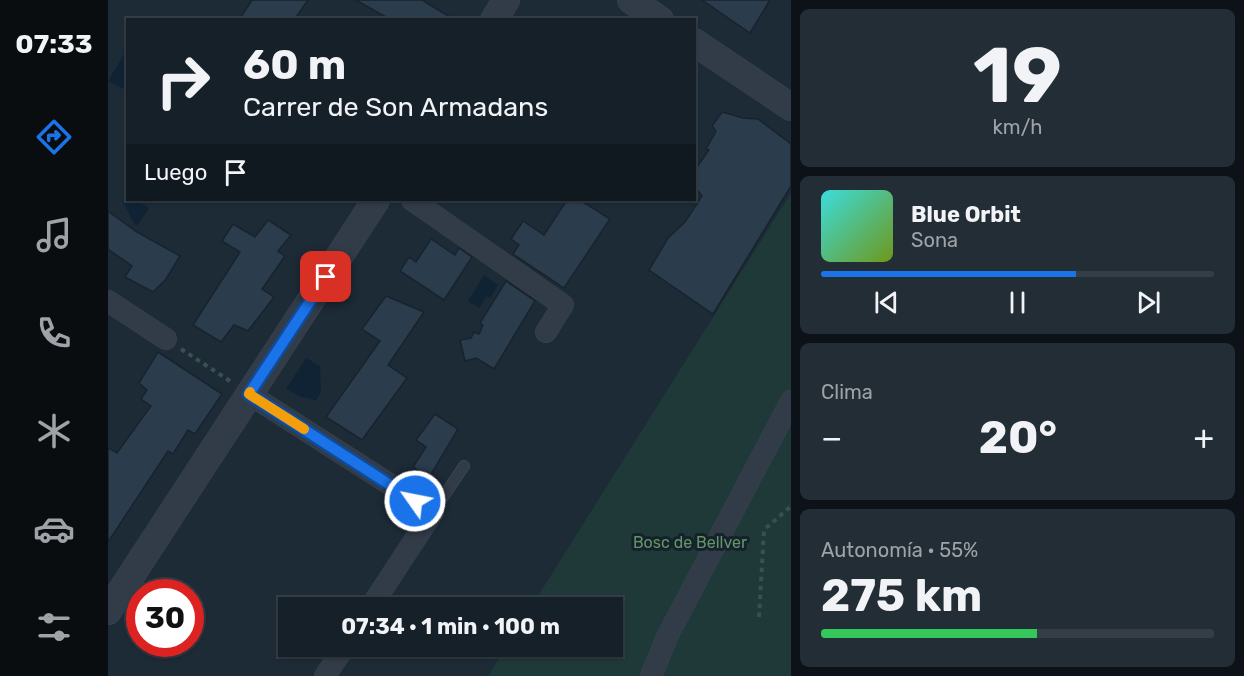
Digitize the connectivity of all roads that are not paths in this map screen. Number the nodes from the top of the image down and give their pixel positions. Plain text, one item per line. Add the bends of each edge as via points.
1 (506, 0) edge
2 (632, 0) edge
3 (495, 18) edge
4 (657, 18) edge
5 (696, 43) edge
6 (791, 107) edge
7 (375, 201) edge
8 (413, 201) edge
9 (108, 301) edge
10 (546, 332) dead end
11 (166, 339) road end
12 (249, 394) junction
13 (791, 401) edge
14 (464, 466) dead end
15 (433, 512) junction
16 (377, 597) edge
17 (108, 610) edge
18 (338, 657) edge
19 (325, 676) edge
20 (651, 676) edge

1 - 3 street
2 - 4 street
5 - 6 street
7 - 12 street
8 - 10 street via 563,305
9 - 11 street
12 - 15 street
12 - 17 street
13 - 20 street via 668,635
14 - 15 lane
15 - 16 street
18 - 19 street

